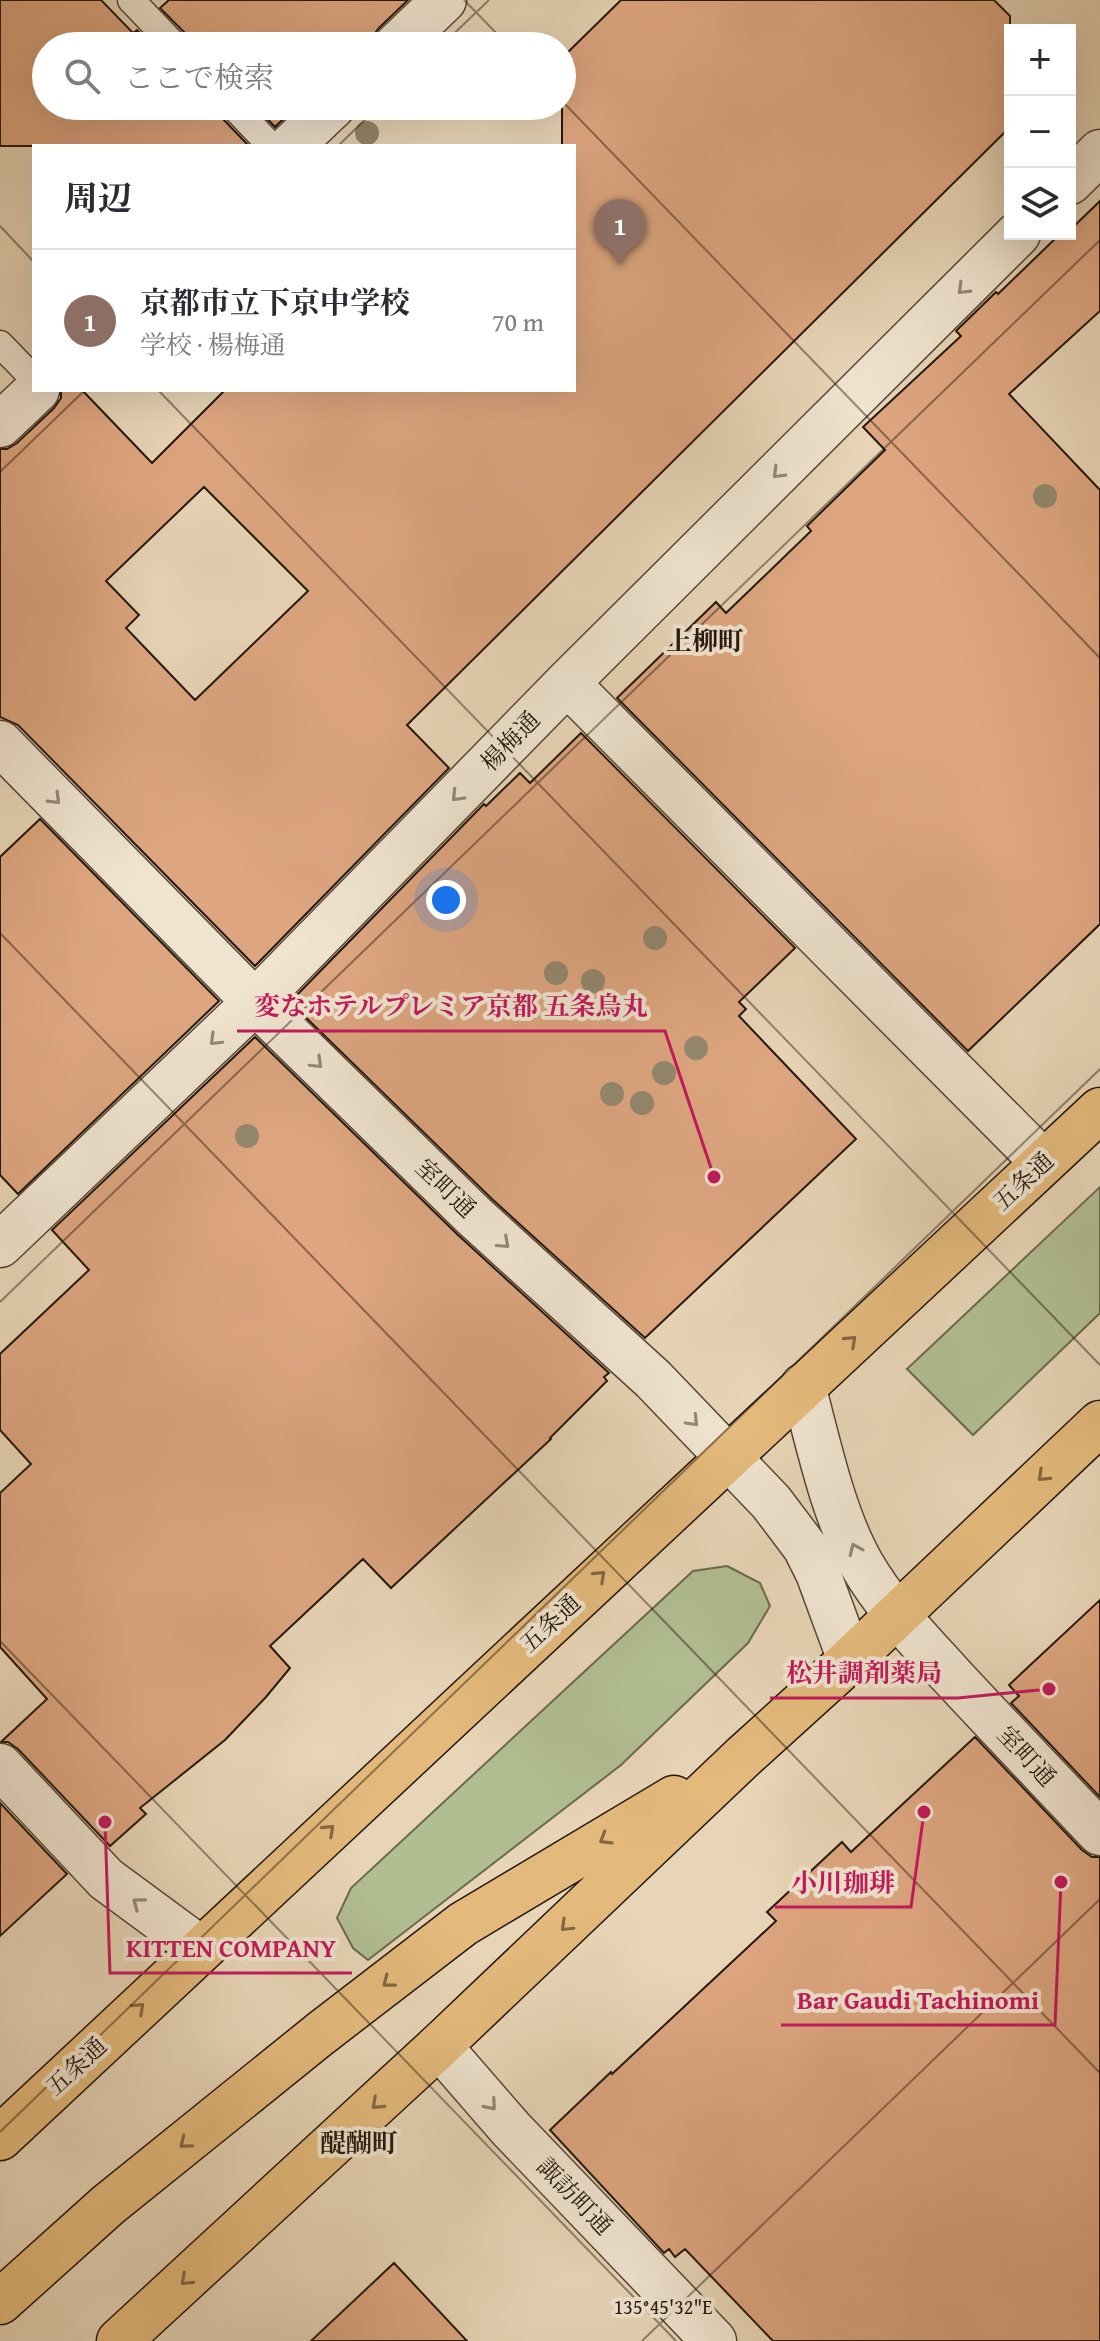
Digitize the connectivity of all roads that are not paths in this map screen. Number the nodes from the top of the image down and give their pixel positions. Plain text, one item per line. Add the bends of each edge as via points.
1 (131, 0) edge
2 (444, 0) edge
3 (162, 32) edge
4 (411, 32) edge
5 (246, 120) edge
6 (318, 120) edge
7 (269, 144) edge
8 (293, 144) edge
9 (1100, 152) edge
10 (1076, 176) edge
11 (1012, 240) edge
12 (0, 344) edge
13 (32, 377) edge
14 (35, 392) edge
15 (0, 425) edge
16 (567, 683) junction
17 (0, 743) edge
18 (255, 1002) junction
19 (1100, 1110) edge
20 (1043, 1162) junction
21 (0, 1245) edge
22 (803, 1386) junction
23 (1100, 1423) edge
24 (728, 1457) junction
25 (897, 1615) junction
26 (850, 1660) junction
27 (744, 1756) junction
28 (0, 1766) edge
29 (1100, 1833) edge
30 (201, 1949) junction
31 (439, 2046) junction
32 (0, 2138) edge
33 (0, 2302) edge
34 (119, 2341) edge
35 (714, 2341) edge

1 - 3 lane
2 - 4 street
5 - 7 lane
6 - 8 street
9 - 10 street
11 -> 16 street, 楊梅通
12 - 13 lane
14 - 15 street
16 -> 18 street, 楊梅通
16 - 20 street
17 -> 18 street, 室町通
18 -> 21 street, 楊梅通
18 -> 24 street, 室町通 via 475,1217 653,1379
19 - 20 highway, 五条通
22 -> 20 highway, 五条通
22 - 24 highway, 五条通
25 -> 22 street, 室町通 via 861,1564 843,1522
23 -> 25 highway
24 - 26 street, 室町通 via 805,1547
30 -> 24 highway, 五条通
25 - 26 highway
25 - 29 street, 室町通
26 - 27 highway
27 -> 31 highway
27 -> 33 highway via 463,1924 108,2205
30 -> 28 street via 106,1879
32 -> 30 highway, 五条通
31 -> 34 highway
31 -> 35 street, 諏訪町通

